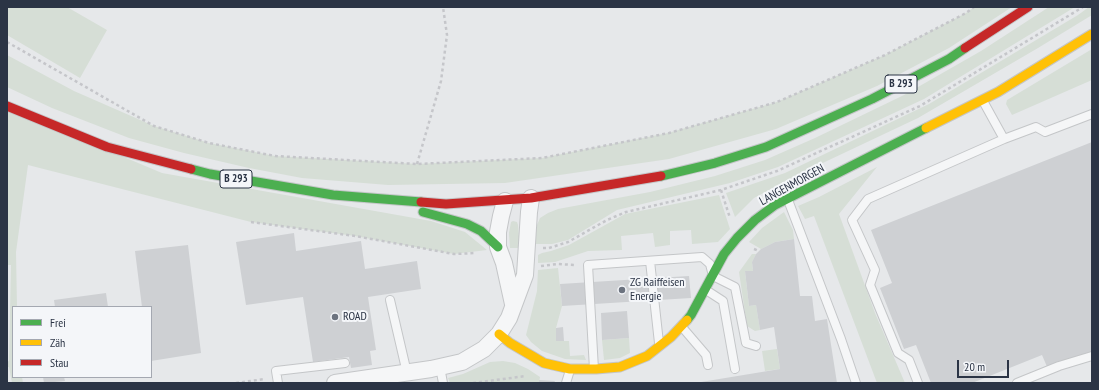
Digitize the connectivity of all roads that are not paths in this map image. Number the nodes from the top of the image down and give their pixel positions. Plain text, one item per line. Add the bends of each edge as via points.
1 (1028, 7) edge
2 (1092, 34) edge
3 (982, 100) junction
4 (7, 106) edge
5 (1092, 114) edge
6 (1004, 139) junction
7 (367, 198) junction
8 (531, 198) junction
9 (788, 199) junction
10 (506, 201) junction
11 (498, 248) junction
12 (724, 254) junction
13 (702, 257) junction
14 (650, 260) junction
15 (713, 276) junction
16 (705, 290) junction
17 (390, 300) dead end
18 (513, 304) junction
19 (681, 326) junction
20 (499, 334) junction
21 (660, 346) junction
22 (756, 346) dead end
23 (1092, 356) edge
24 (345, 363) dead end
25 (708, 365) dead end
26 (440, 367) junction
27 (570, 369) junction
28 (594, 369) junction
29 (735, 369) dead end
30 (407, 373) junction
31 (278, 383) edge
32 (335, 383) edge
33 (443, 383) edge
34 (566, 383) edge
35 (856, 383) edge
36 (918, 383) edge
37 (1017, 383) edge

1 - 8 main road, B 293 via 949,59 872,99 766,147 662,176
2 - 3 main road, LANGENMORGEN
3 - 6 lane
3 - 9 main road, LANGENMORGEN
4 - 7 main road, B 293 via 107,147 210,174 333,195
5 - 6 lane via 1045,132 1036,127
6 - 36 lane via 868,199 852,220 875,270 870,285 898,353 908,360
7 - 10 main road, B 293 via 446,204
7 - 11 main road via 467,224 481,232
8 - 10 main road, B 293
8 - 18 street via 525,275
9 - 12 main road, LANGENMORGEN via 755,220
9 - 35 lane
10 - 11 street via 498,232
11 - 18 street
12 - 13 lane
12 - 15 main road, LANGENMORGEN
13 - 14 lane
13 - 15 lane via 710,264
14 - 21 lane
14 - 28 lane via 588,265
15 - 16 main road, LANGENMORGEN
15 - 22 lane via 735,287 746,343
16 - 19 main road, LANGENMORGEN via 691,315
16 - 29 lane via 723,301
17 - 30 lane
18 - 20 street via 509,318
19 - 21 main road, LANGENMORGEN
19 - 25 lane via 706,355
20 - 26 street via 484,350 462,362
20 - 27 main road, LANGENMORGEN via 544,363
21 - 28 main road, LANGENMORGEN via 647,356 620,366
23 - 37 lane
24 - 31 lane via 276,371
26 - 30 street
26 - 33 lane
27 - 28 main road, LANGENMORGEN
27 - 34 lane
30 - 32 street

